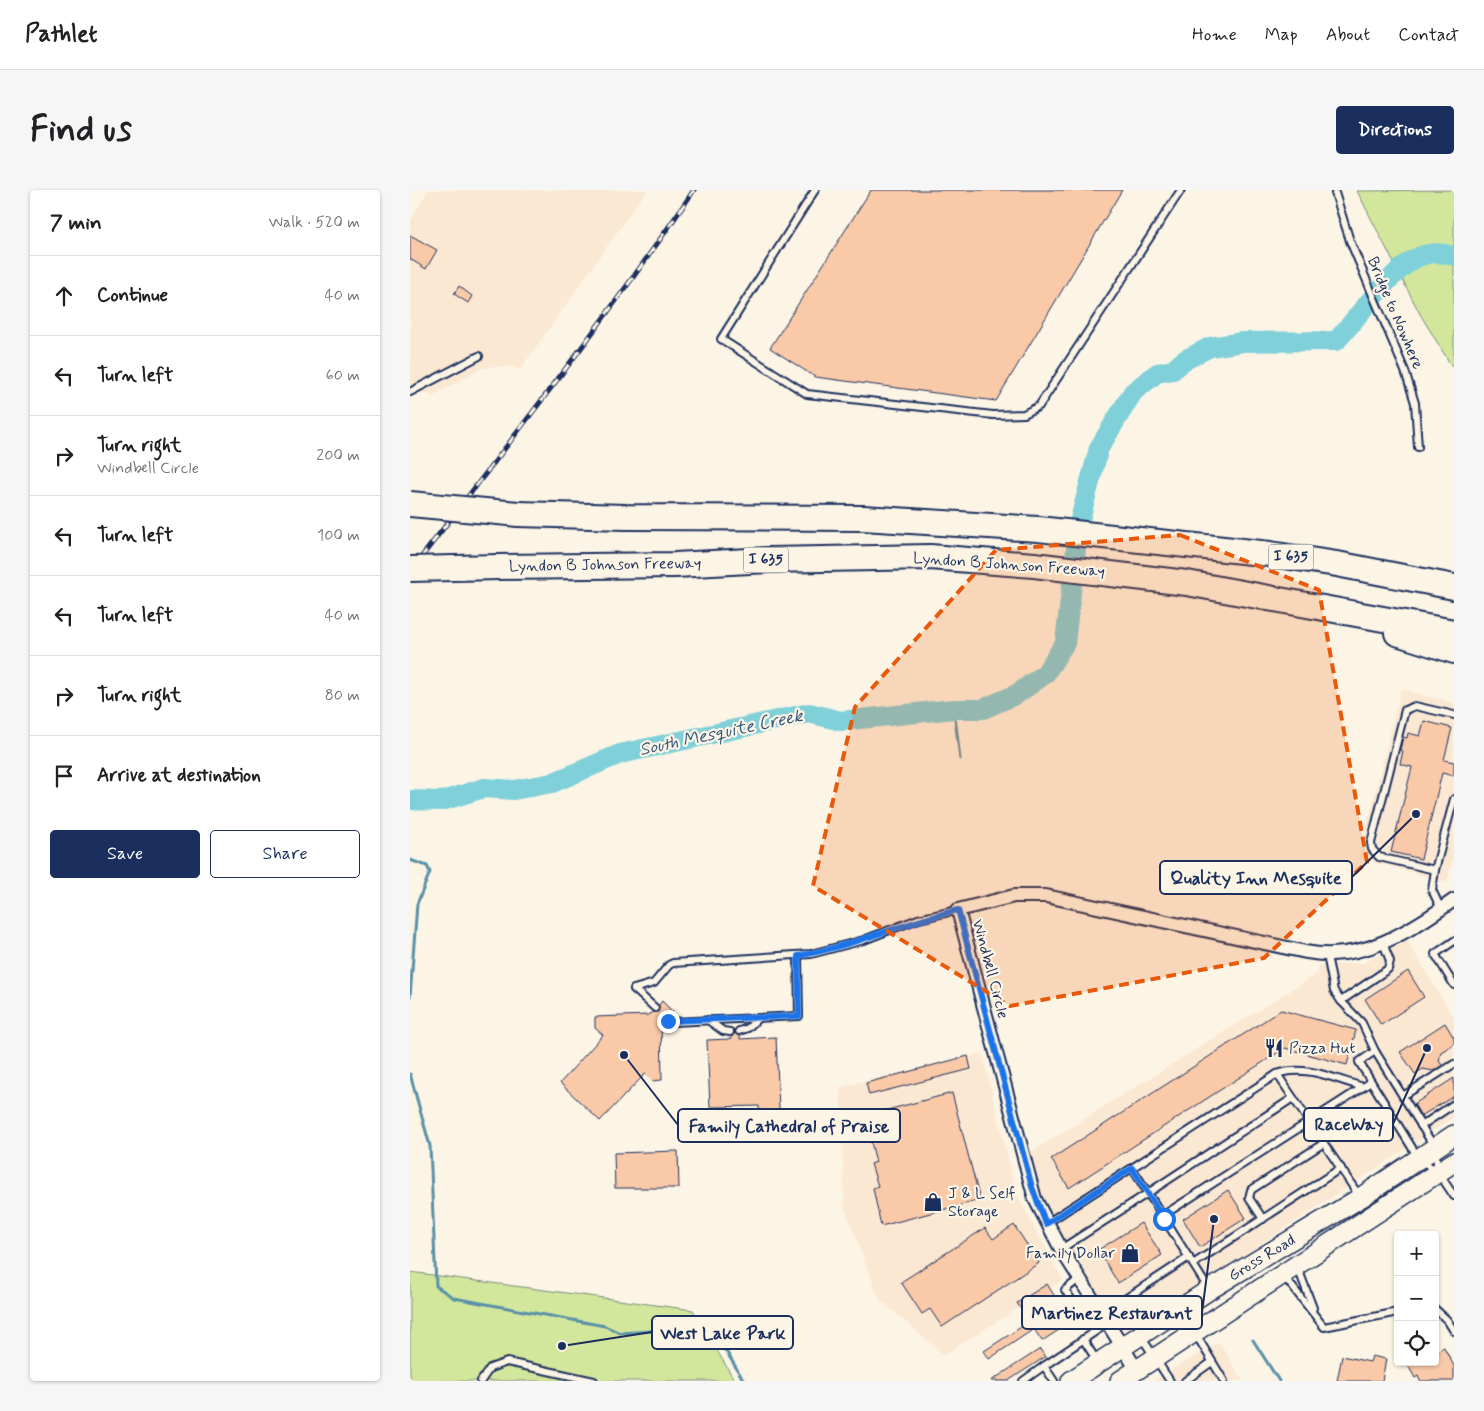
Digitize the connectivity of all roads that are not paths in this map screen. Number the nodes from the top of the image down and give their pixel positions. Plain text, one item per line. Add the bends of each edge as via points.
1 (814, 190) edge
2 (1181, 190) edge
3 (1335, 193) dead end
4 (479, 356) dead end
5 (410, 392) edge
6 (1418, 446) dead end
7 (410, 504) edge
8 (518, 514) junction
9 (410, 516) edge
10 (1337, 564) junction
11 (410, 569) edge
12 (492, 571) junction
13 (1454, 579) edge
14 (410, 580) edge
15 (1454, 587) edge
16 (1342, 611) junction
17 (1454, 632) edge
18 (1454, 651) edge
19 (1454, 715) edge
20 (1454, 798) edge
21 (1435, 870) junction
22 (1454, 900) edge
23 (1441, 909) junction
24 (958, 910) junction
25 (1454, 941) edge
26 (1384, 943) junction
27 (1327, 955) junction
28 (798, 956) junction
29 (1453, 980) edge
30 (1341, 1001) junction
31 (655, 1008) dead end
32 (758, 1018) junction
33 (666, 1019) dead end
34 (708, 1020) junction
35 (739, 1031) dead end
36 (730, 1032) dead end
37 (1376, 1051) junction
38 (1454, 1064) edge
39 (1277, 1074) junction
40 (1371, 1082) junction
41 (1363, 1086) junction
42 (1403, 1096) junction
43 (1293, 1098) junction
44 (1454, 1104) edge
45 (1309, 1121) junction
46 (1421, 1126) junction
47 (1454, 1136) edge
48 (1324, 1143) junction
49 (1435, 1148) junction
50 (1419, 1159) junction
51 (1454, 1162) edge
52 (1132, 1168) junction
53 (1341, 1168) junction
54 (1438, 1172) junction
55 (1148, 1193) junction
56 (1454, 1196) edge
57 (1353, 1203) junction
58 (1162, 1216) junction
59 (1263, 1219) junction
60 (1046, 1224) junction
61 (1061, 1249) junction
62 (1189, 1257) junction
63 (1193, 1264) junction
64 (1290, 1269) junction
65 (1079, 1279) junction
66 (1209, 1290) junction
67 (1394, 1313) edge
68 (1439, 1313) edge
69 (1315, 1314) junction
70 (1105, 1318) junction
71 (1454, 1331) edge
72 (1094, 1332) junction
73 (1194, 1332) junction
74 (1140, 1334) junction
75 (1083, 1339) junction
76 (1122, 1346) junction
77 (1155, 1358) junction
78 (1098, 1362) junction
79 (1212, 1362) junction
80 (1044, 1366) junction
81 (1137, 1370) junction
82 (481, 1381) edge
83 (594, 1381) edge
84 (1023, 1381) edge
85 (1054, 1381) edge
86 (1071, 1381) edge
87 (1120, 1381) edge
88 (1170, 1381) edge
89 (1185, 1381) edge
90 (1224, 1381) edge

1 - 2 lane via 722,339 807,394 993,415 1024,414 1039,406
3 - 6 lane, Bridge to Nowhere via 1350,241 1406,371 1415,403
4 - 5 lane
7 - 8 highway, bridge
8 - 9 highway, I 635, bridge
8 - 10 highway, I 635 via 863,518 1038,529
10 - 13 highway
10 - 15 highway, I 635
11 - 12 highway, Lyndon B Johnson Freeway / I 635, bridge
12 - 14 highway
12 - 16 highway, Lyndon B Johnson Freeway / I 635 via 930,557 1122,574
16 - 17 highway, Lyndon B Johnson Freeway / I 635
16 - 18 highway via 1412,640
19 - 21 lane via 1415,706 1405,710 1371,843 1379,857
20 - 21 lane
21 - 23 lane via 1432,890
22 - 23 street, Windbell Circle
23 - 26 street, Windbell Circle
24 - 27 street, Windbell Circle via 1014,896 1046,896
24 - 28 lane via 918,919 864,940
24 - 60 street, Windbell Circle via 1032,1187
25 - 29 lane via 1435,954
26 - 27 street, Windbell Circle via 1351,954
26 - 30 lane via 1390,960 1388,969
27 - 30 lane via 1334,992
28 - 31 lane via 669,965 654,983 634,989
28 - 32 lane via 799,1016
30 - 37 lane via 1362,1023
32 - 34 lane
32 - 35 lane via 748,1028
33 - 34 lane via 673,1022
34 - 36 lane via 723,1032
37 - 40 lane via 1359,1062
37 - 42 lane
38 - 42 lane
39 - 41 lane via 1302,1069
39 - 43 lane
39 - 52 lane
40 - 41 lane
40 - 50 lane
41 - 45 lane
42 - 46 lane
43 - 45 lane
43 - 55 lane
44 - 46 lane
45 - 48 lane
45 - 58 lane
46 - 49 lane
47 - 49 main road, Gross Road
48 - 53 lane
48 - 59 lane via 1251,1190 1250,1198
49 - 50 main road, Gross Road
49 - 54 lane
50 - 54 lane
50 - 57 main road, Gross Road
51 - 54 main road, Gross Road
52 - 55 lane
52 - 60 lane
53 - 57 lane
53 - 59 lane
54 - 56 lane
54 - 64 main road, Gross Road
55 - 58 lane
55 - 61 lane
57 - 64 main road via 1328,1232 1288,1258 1281,1269
57 - 66 main road, Gross Road
58 - 62 lane
59 - 63 lane
60 - 61 street, Windbell Circle
61 - 65 street, Windbell Circle
62 - 63 lane
62 - 70 lane
63 - 66 lane
64 - 69 lane
64 - 69 lane
64 - 73 main road, Gross Road
65 - 70 street, Windbell Circle
65 - 72 lane via 1065,1290
66 - 74 main road, Gross Road
67 - 69 lane via 1324,1327
68 - 71 lane
70 - 72 lane
70 - 76 street, Windbell Circle
72 - 75 lane
73 - 77 main road, Gross Road
73 - 79 lane
74 - 76 main road, Gross Road
74 - 77 lane
75 - 78 lane
75 - 80 lane
76 - 78 main road, Gross Road
76 - 81 street, Windbell Circle
77 - 81 main road, Gross Road
77 - 88 lane
78 - 86 main road, Gross Road
79 - 89 lane
79 - 90 lane
80 - 84 lane
80 - 85 lane
81 - 87 main road, Gross Road
82 - 83 lane via 490,1368 507,1362

